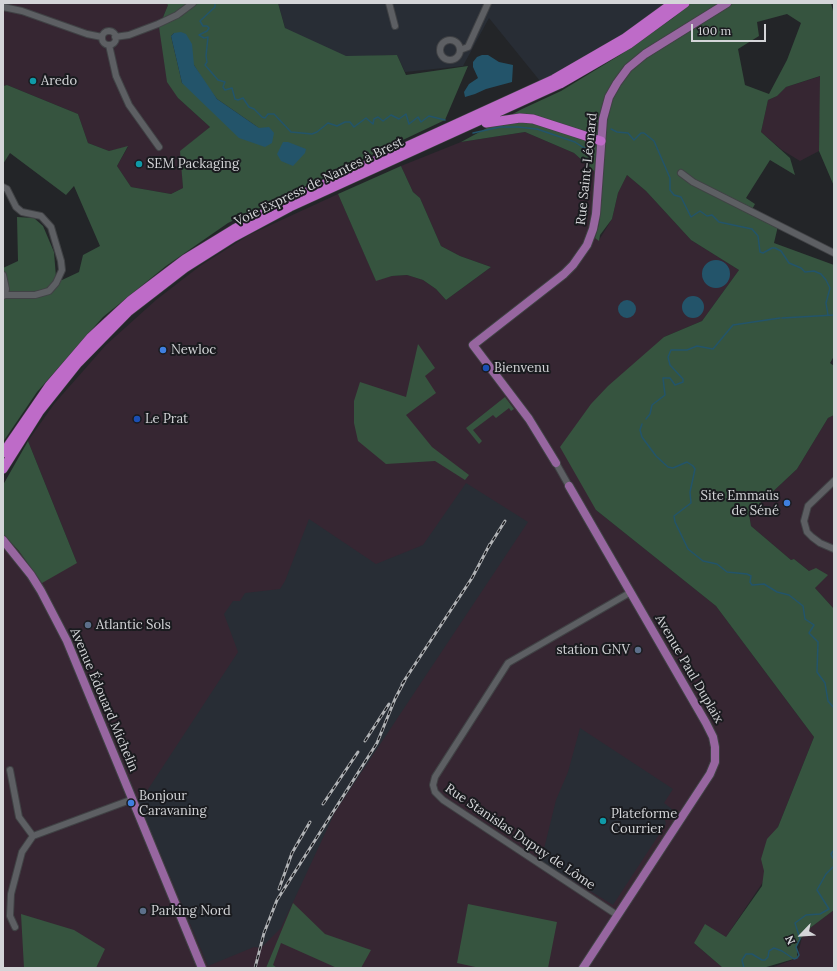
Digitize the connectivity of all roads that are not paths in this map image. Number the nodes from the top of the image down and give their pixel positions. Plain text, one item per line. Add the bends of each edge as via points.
1 (193, 3) edge
2 (389, 3) edge
3 (488, 3) edge
4 (673, 3) edge
5 (685, 3) edge
6 (727, 3) edge
7 (3, 7) edge
8 (395, 26) dead end
9 (102, 37) junction
10 (116, 37) junction
11 (109, 45) junction
12 (460, 50) dead end
13 (477, 123) junction
14 (601, 141) junction
15 (159, 147) dead end
16 (681, 174) dead end
17 (3, 187) edge
18 (834, 253) edge
19 (3, 275) edge
20 (4, 295) edge
21 (3, 453) edge
22 (556, 463) joint
23 (3, 469) edge
24 (834, 481) edge
25 (570, 486) joint
26 (3, 540) edge
27 (834, 549) edge
28 (631, 592) junction
29 (10, 770) dead end
30 (133, 799) junction
31 (33, 836) junction
32 (617, 916) junction
33 (15, 927) dead end
34 (202, 968) edge
35 (583, 968) edge

1 - 10 street via 177,15 158,24
2 - 8 street
3 - 12 street via 468,47
4 - 21 highway, Voie Express de Nantes à Brest via 625,38 554,79 287,200 185,259 136,295 91,337 49,386
5 - 13 highway, Voie Express de Nantes à Brest via 647,32 588,69
6 - 14 main road, Rue Saint-Léonard via 645,54 628,68 609,97
7 - 9 street
9 - 10 street via 110,31
9 - 11 street
10 - 11 street
11 - 15 street via 116,76 129,105
13 - 14 highway via 533,119
13 - 23 highway, Voie Express de Nantes à Brest via 290,208 228,241 170,279 128,312 78,363 39,412
14 - 22 main road, Rue Saint-Léonard via 596,214 593,229 581,256 564,274 473,345 529,419
16 - 18 street
17 - 20 street via 22,212 41,216 51,227 62,270 49,291 35,295
19 - 20 street via 6,289
22 - 25 street, Avenue Paul Duplaix
24 - 27 street via 808,506 804,518 805,526 812,537
25 - 28 main road, Avenue Paul Duplaix
26 - 30 main road, Avenue Édouard Michelin via 52,609
28 - 32 main road, Avenue Paul Duplaix via 711,731 716,755 710,774
28 - 32 street, Rue Stanislas Dupuy de Lôme via 508,663 435,777 433,785 442,800
29 - 31 street via 19,817
30 - 31 street
30 - 34 main road, Avenue Édouard Michelin
31 - 33 street via 23,851 11,894 10,916
32 - 35 main road, Avenue Paul Duplaix

